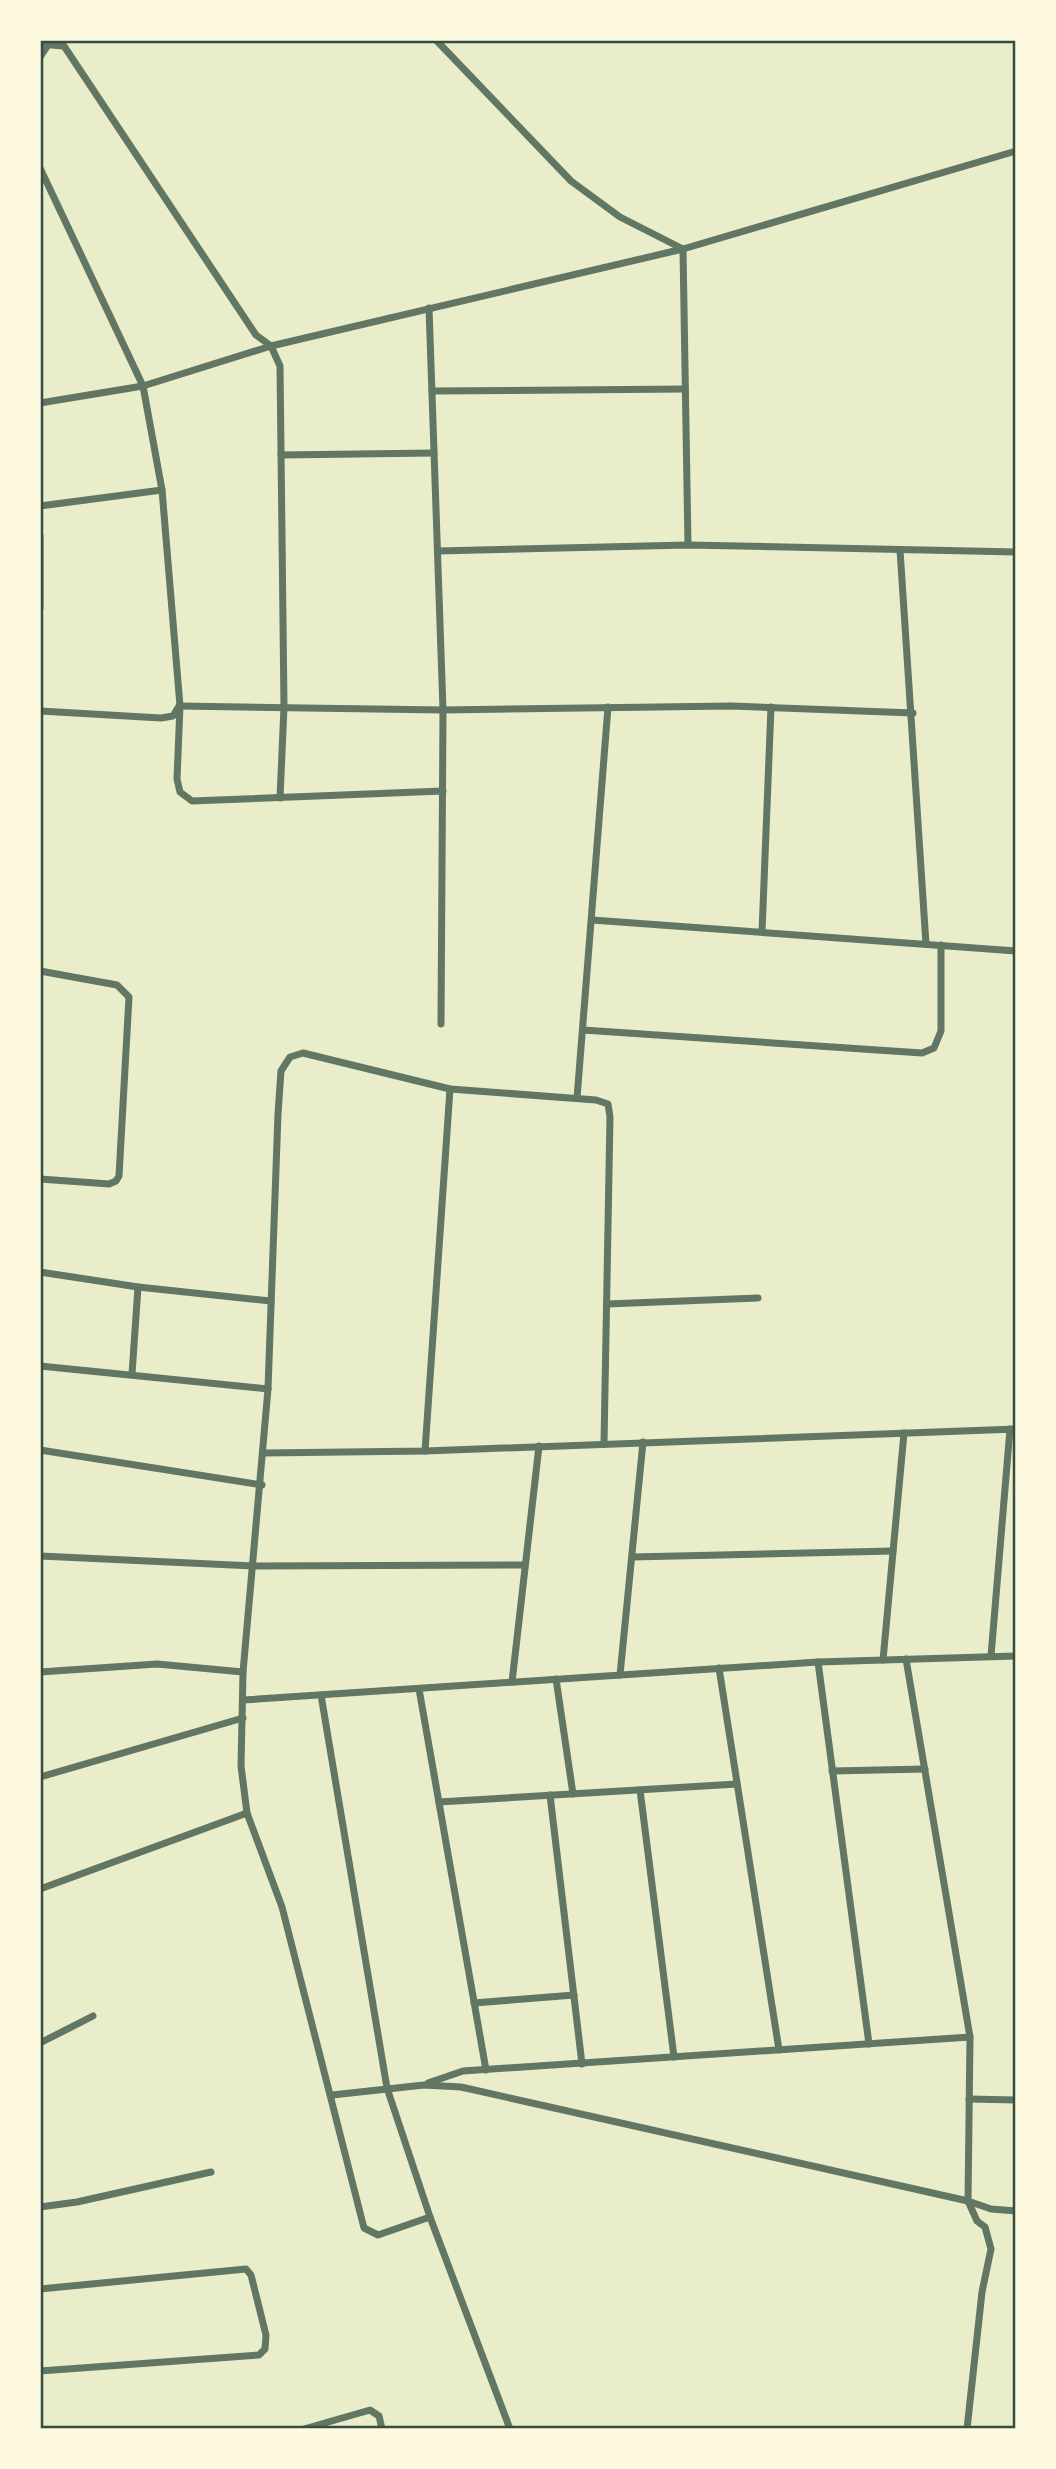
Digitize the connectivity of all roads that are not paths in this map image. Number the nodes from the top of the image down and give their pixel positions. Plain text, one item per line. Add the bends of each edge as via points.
1 (436, 40) edge
2 (61, 43) edge
3 (44, 45) edge
4 (40, 57) edge
5 (1016, 151) edge
6 (40, 168) edge
7 (683, 249) junction
8 (429, 308) junction
9 (271, 346) junction
10 (143, 386) junction
11 (685, 389) junction
12 (432, 391) junction
13 (40, 402) edge
14 (435, 453) junction
15 (281, 455) junction
16 (162, 490) junction
17 (40, 506) edge
18 (40, 536) edge
19 (688, 545) junction
20 (900, 550) junction
21 (438, 551) junction
22 (1016, 552) edge
23 (40, 608) edge
24 (180, 706) junction
25 (284, 707) junction
26 (608, 707) junction
27 (771, 707) junction
28 (443, 710) junction
29 (40, 711) edge
30 (913, 713) junction
31 (443, 791) junction
32 (280, 798) junction
33 (592, 920) junction
34 (762, 932) junction
35 (926, 944) junction
36 (941, 945) junction
37 (1016, 951) edge
38 (40, 971) edge
39 (441, 1024) dead end
40 (583, 1030) junction
41 (450, 1089) junction
42 (577, 1098) junction
43 (40, 1179) edge
44 (40, 1272) edge
45 (138, 1287) junction
46 (758, 1298) dead end
47 (271, 1301) junction
48 (607, 1304) junction
49 (40, 1366) edge
50 (132, 1374) junction
51 (268, 1389) junction
52 (1013, 1429) edge
53 (904, 1433) junction
54 (643, 1442) junction
55 (604, 1444) junction
56 (540, 1446) junction
57 (40, 1450) edge
58 (425, 1451) junction
59 (264, 1452) junction
60 (262, 1485) junction
61 (893, 1550) junction
62 (40, 1556) edge
63 (632, 1556) junction
64 (525, 1565) junction
65 (254, 1566) junction
66 (991, 1656) junction
67 (1016, 1656) edge
68 (906, 1659) junction
69 (883, 1660) junction
70 (818, 1662) junction
71 (719, 1668) junction
72 (40, 1672) edge
73 (243, 1672) junction
74 (620, 1675) junction
75 (556, 1679) junction
76 (512, 1682) junction
77 (419, 1689) junction
78 (321, 1695) junction
79 (243, 1700) junction
80 (243, 1718) junction
81 (925, 1769) junction
82 (832, 1771) junction
83 (42, 1777) edge
84 (737, 1784) junction
85 (640, 1790) junction
86 (573, 1794) junction
87 (550, 1795) junction
88 (439, 1802) junction
89 (247, 1813) junction
90 (40, 1889) edge
91 (574, 1995) junction
92 (474, 2003) junction
93 (93, 2016) dead end
94 (970, 2037) junction
95 (40, 2043) edge
96 (869, 2044) junction
97 (779, 2050) junction
98 (674, 2057) junction
99 (582, 2064) junction
100 (486, 2070) junction
101 (424, 2085) junction
102 (387, 2088) junction
103 (332, 2095) junction
104 (969, 2099) junction
105 (1016, 2100) edge
106 (211, 2172) dead end
107 (968, 2201) junction
108 (40, 2207) edge
109 (1016, 2211) edge
110 (430, 2217) junction
111 (40, 2289) edge
112 (40, 2371) edge
113 (304, 2429) edge
114 (382, 2429) edge
115 (510, 2429) edge
116 (967, 2429) edge

1 - 7 street via 571,181 620,217
2 - 3 street
2 - 9 street via 256,335
3 - 4 street
5 - 7 street
6 - 10 street
7 - 8 street
7 - 11 street
8 - 9 street
8 - 12 street
9 - 10 street
9 - 15 street via 280,366
10 - 13 street
10 - 16 street
11 - 12 street
11 - 19 street
12 - 14 street
14 - 15 street
14 - 21 street
15 - 25 street
16 - 17 street
16 - 24 street
18 - 23 street
19 - 20 street
19 - 21 street
20 - 22 street
20 - 30 street
21 - 28 street
24 - 25 street
24 - 29 street via 173,716 161,719
24 - 32 street via 180,792 192,801
25 - 28 street
25 - 32 street
26 - 27 street
26 - 28 street
26 - 33 street
27 - 30 street
27 - 34 street
28 - 31 street
30 - 35 street
31 - 32 street
31 - 39 street
33 - 34 street
33 - 40 street
34 - 35 street
35 - 36 street
36 - 37 street
36 - 40 street via 941,1031 934,1048 922,1053
38 - 43 street via 117,985 129,997 120,1176 109,1184
40 - 42 street
41 - 42 street
41 - 47 street via 303,1053 290,1057 281,1071
41 - 58 street
42 - 48 street via 608,1104 610,1117
44 - 45 street
45 - 47 street
45 - 50 street
46 - 48 street
47 - 51 street
48 - 55 street
49 - 50 street
50 - 51 street
51 - 59 street
52 - 53 street
52 - 66 street
53 - 54 street
53 - 61 street
54 - 55 street
54 - 63 street
55 - 56 street
56 - 58 street
56 - 64 street
57 - 60 street
58 - 59 street
59 - 60 street
60 - 65 street
61 - 63 street
61 - 69 street
62 - 65 street
63 - 74 street
64 - 65 street
64 - 76 street
65 - 73 street
66 - 67 street
66 - 68 street
68 - 69 street
68 - 81 street
69 - 70 street
70 - 71 street
70 - 82 street
71 - 74 street
71 - 84 street
72 - 73 street via 157,1664
73 - 79 street
74 - 75 street
75 - 76 street
75 - 86 street
76 - 77 street
77 - 78 street
77 - 88 street
78 - 79 street
78 - 102 street
79 - 80 street
80 - 83 street
80 - 89 street via 241,1766
81 - 82 street
81 - 94 street
82 - 96 street
84 - 85 street
84 - 97 street
85 - 86 street
85 - 98 street
86 - 87 street
87 - 88 street
87 - 91 street
88 - 92 street
89 - 90 street
89 - 103 street via 282,1907
91 - 92 street
91 - 99 street
92 - 100 street
93 - 95 street
94 - 96 street
94 - 104 street
96 - 97 street
97 - 98 street
98 - 99 street
99 - 100 street
100 - 101 street via 463,2071
101 - 102 street
101 - 107 street via 461,2087
102 - 103 street
102 - 110 street
103 - 110 street via 364,2228 378,2235
104 - 105 street
104 - 107 street
106 - 108 street
107 - 109 street
107 - 116 street via 985,2227 991,2249
110 - 115 street
111 - 112 street via 246,2269 266,2335 259,2356
113 - 114 street via 370,2410 379,2416

